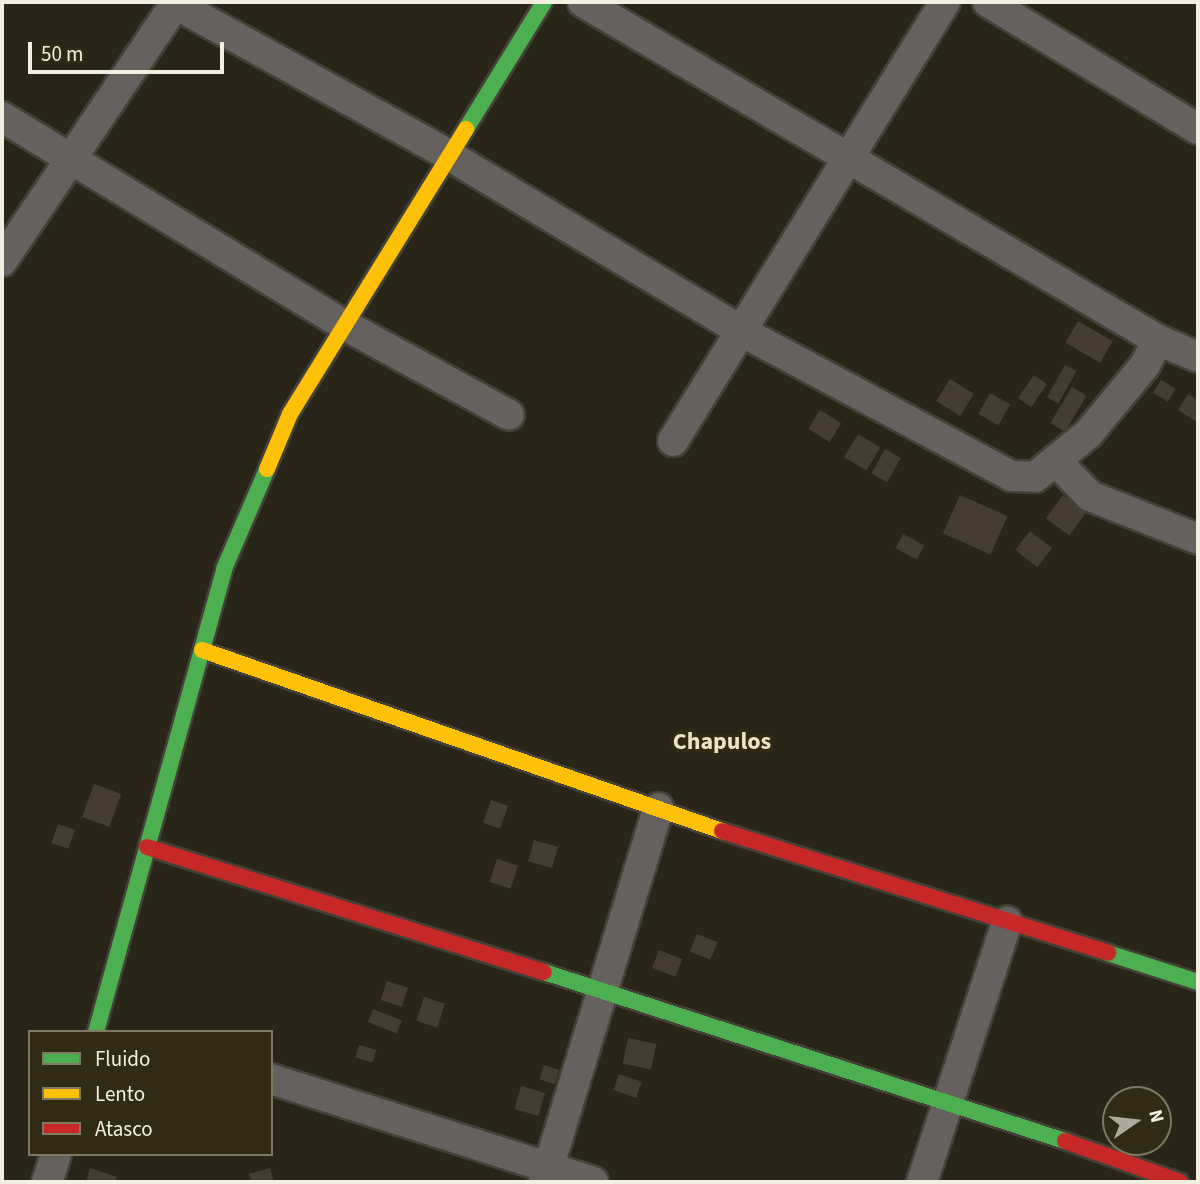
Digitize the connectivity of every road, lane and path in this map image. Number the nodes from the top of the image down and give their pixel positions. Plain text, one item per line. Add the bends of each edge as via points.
1 (544, 2) edge
2 (583, 2) edge
3 (944, 2) edge
4 (988, 2) edge
5 (174, 3) edge
6 (2, 117) edge
7 (1198, 129) edge
8 (447, 154) junction
9 (73, 156) junction
10 (849, 161) junction
11 (2, 261) edge
12 (343, 324) junction
13 (741, 331) junction
14 (1158, 340) junction
15 (1198, 357) edge
16 (509, 415) dead end
17 (673, 441) dead end
18 (1058, 463) junction
19 (1198, 540) edge
20 (202, 650) junction
21 (658, 808) junction
22 (147, 847) junction
23 (1007, 922) junction
24 (1198, 982) edge
25 (599, 990) junction
26 (104, 1030) edge
27 (273, 1080) edge
28 (949, 1100) junction
29 (56, 1156) edge
30 (546, 1174) edge
31 (47, 1182) edge
32 (593, 1182) edge
33 (922, 1182) edge
34 (1180, 1182) edge

1 - 8 street
2 - 10 street
3 - 10 street
4 - 7 street
5 - 8 street
5 - 9 street
6 - 9 street
8 - 12 street
8 - 13 street
9 - 11 street
9 - 12 street
10 - 13 street
10 - 14 street
12 - 16 street
12 - 20 street via 290,414 224,569
13 - 17 street
13 - 18 street via 1011,476 1035,477
14 - 15 street
14 - 18 street via 1145,365
18 - 19 street via 1090,496
20 - 21 street
20 - 22 street
21 - 23 street
21 - 25 street
22 - 25 street
22 - 26 street
23 - 24 street
23 - 28 street
25 - 28 street
25 - 30 street
27 - 30 street
28 - 33 street
28 - 34 street
29 - 31 street
30 - 32 street

